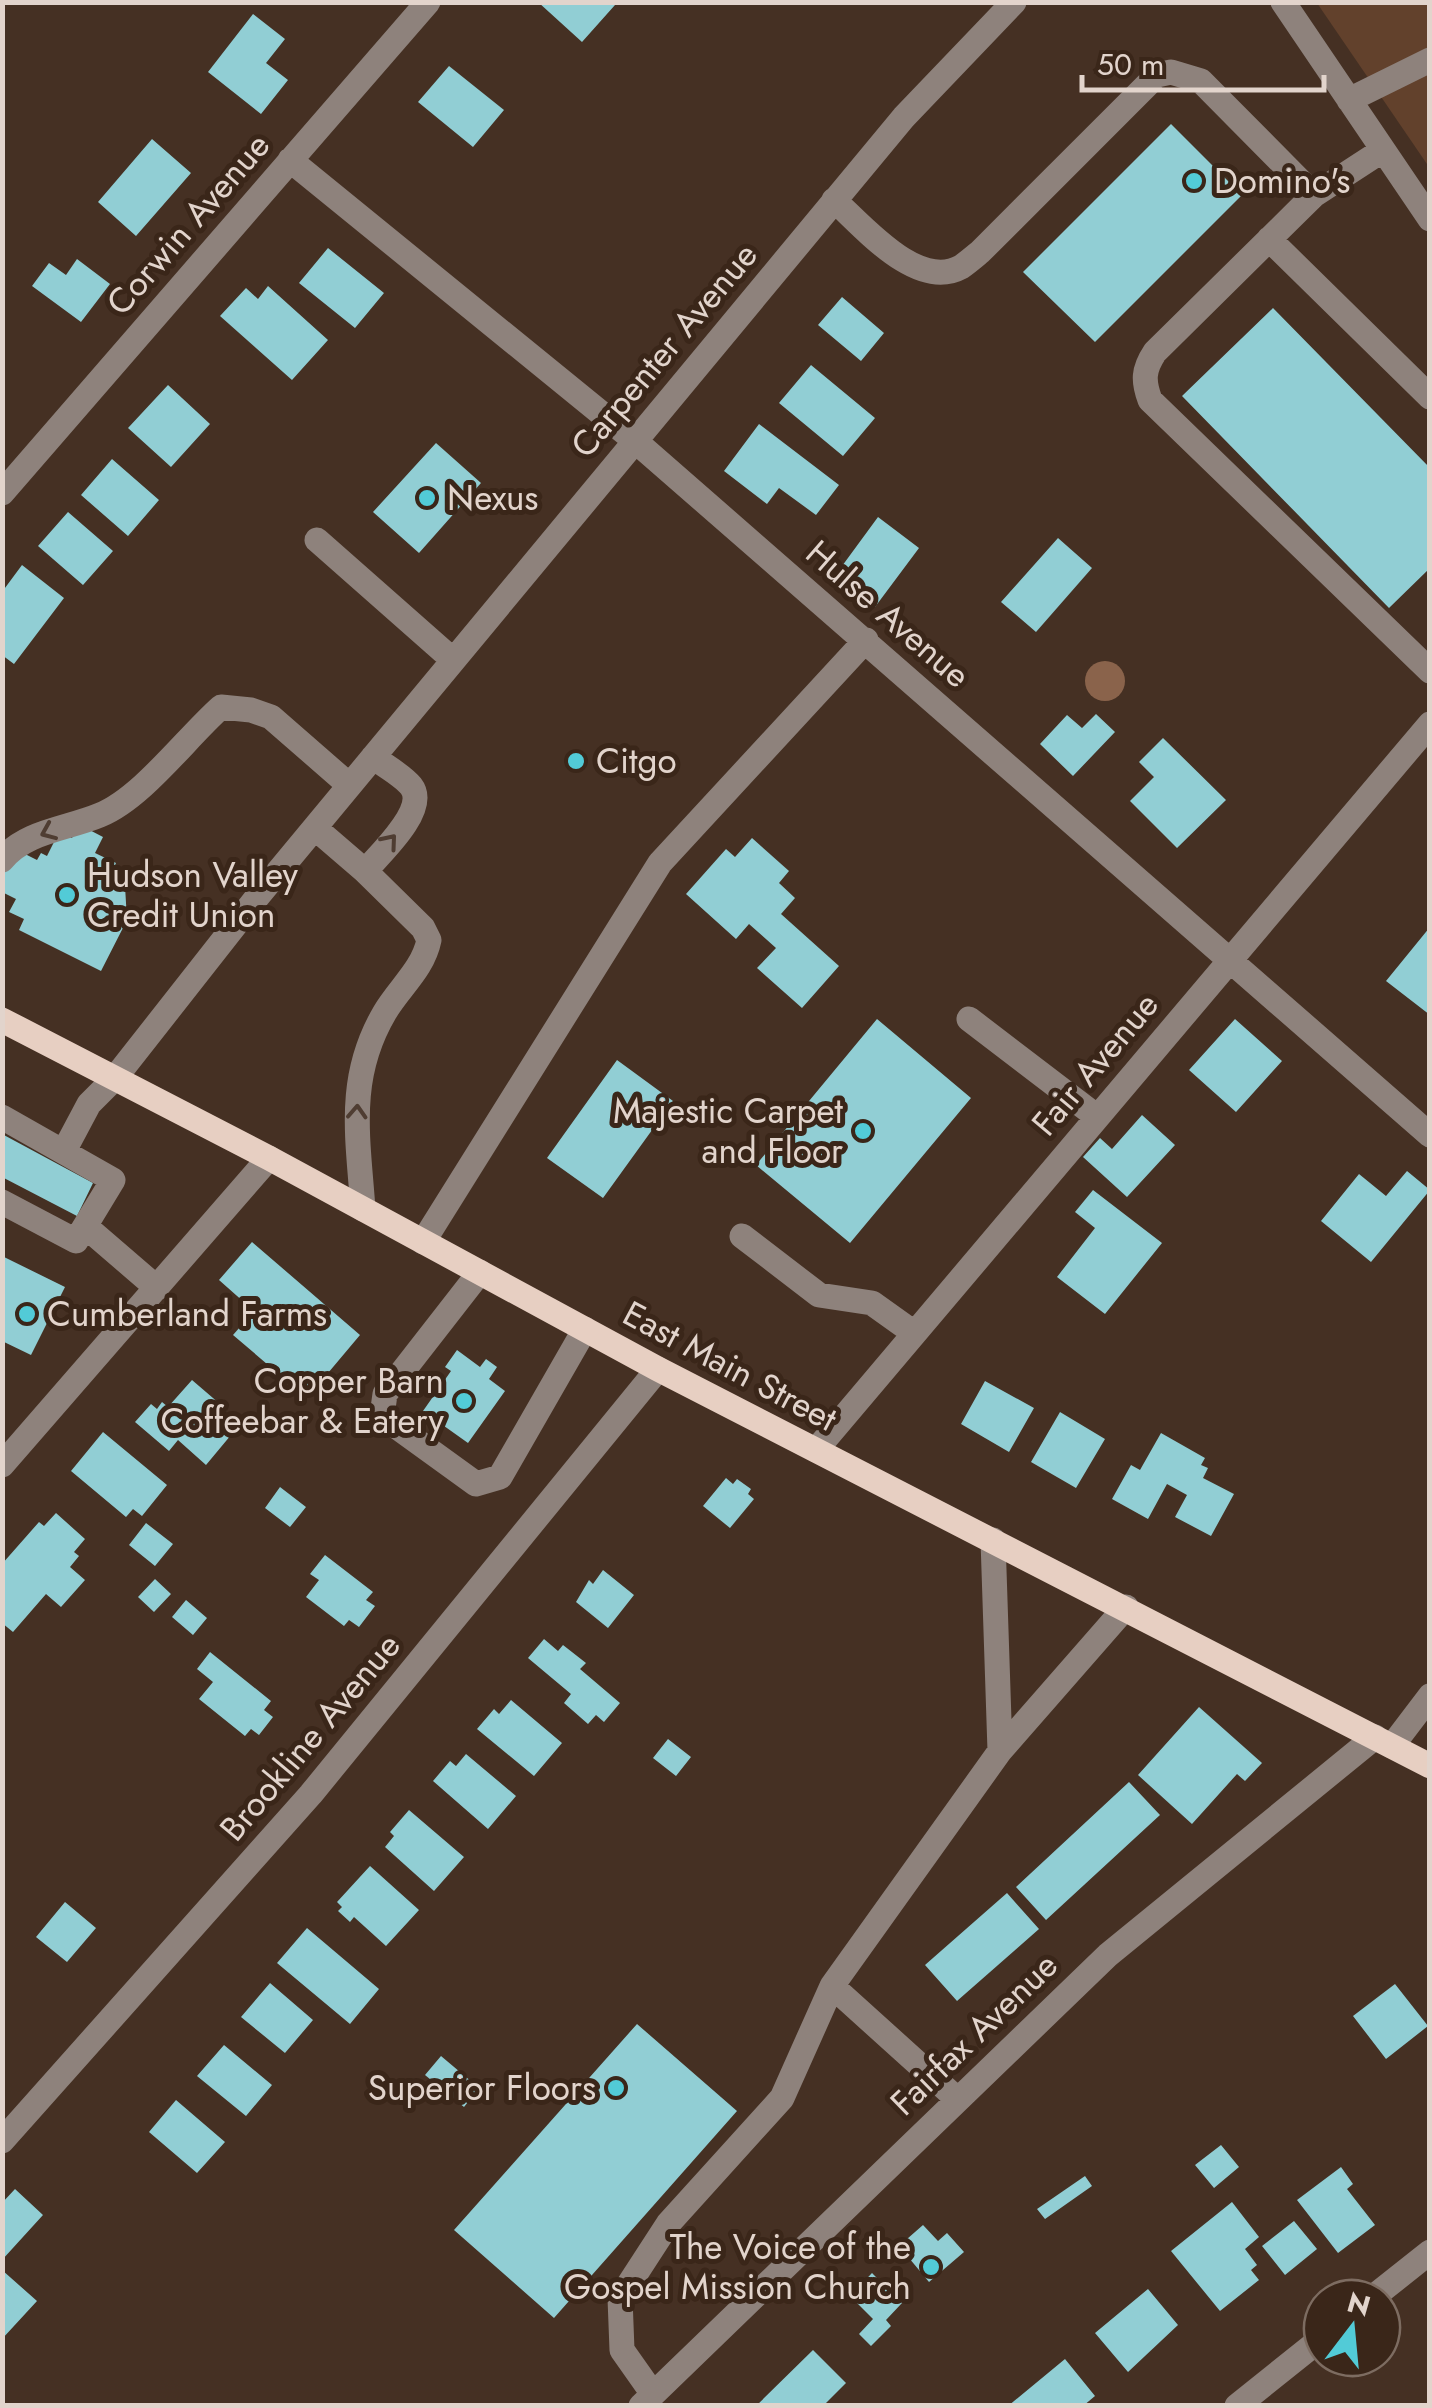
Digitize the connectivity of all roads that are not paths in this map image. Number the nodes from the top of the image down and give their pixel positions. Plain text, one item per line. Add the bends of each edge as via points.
1 (428, 2) edge
2 (1014, 2) edge
3 (1283, 2) edge
4 (1430, 60) edge
5 (1349, 100) junction
6 (1382, 150) junction
7 (290, 160) junction
8 (1314, 195) junction
9 (834, 200) junction
10 (1430, 219) edge
11 (1269, 239) junction
12 (1430, 397) edge
13 (634, 440) junction
14 (2, 493) edge
15 (317, 540) dead end
16 (866, 640) junction
17 (452, 660) junction
18 (1430, 671) edge
19 (1430, 724) edge
20 (374, 756) junction
21 (349, 786) junction
22 (315, 828) junction
23 (2, 860) edge
24 (365, 871) junction
25 (1228, 962) junction
26 (968, 1019) dead end
27 (2, 1020) edge
28 (115, 1078) junction
29 (1096, 1116) junction
30 (2, 1117) edge
31 (1430, 1134) edge
32 (64, 1151) junction
33 (269, 1158) junction
34 (2, 1202) edge
35 (363, 1209) junction
36 (85, 1226) junction
37 (742, 1236) dead end
38 (423, 1242) junction
39 (480, 1272) junction
40 (156, 1288) junction
41 (585, 1329) junction
42 (914, 1333) junction
43 (658, 1369) junction
44 (816, 1450) junction
45 (2, 1465) edge
46 (993, 1540) junction
47 (1126, 1608) junction
48 (1430, 1696) edge
49 (1384, 1742) junction
50 (1000, 1751) junction
51 (1430, 1766) edge
52 (832, 1986) junction
53 (956, 2098) junction
54 (2, 2141) edge
55 (1430, 2252) edge
56 (1397, 2278) edge
57 (1302, 2354) edge
58 (647, 2400) edge
59 (1237, 2406) edge

1 - 7 street, Corwin Avenue
2 - 9 street, Carpenter Avenue
3 - 5 street
4 - 5 street
5 - 6 street
6 - 8 street
6 - 10 street
7 - 13 street, Hulse Avenue
7 - 14 street, Corwin Avenue
8 - 9 street via 1201,81 1171,72 1158,75 958,269 928,272 902,261
8 - 11 street
9 - 13 street, Carpenter Avenue
11 - 12 street
11 - 18 street via 1155,352 1144,383 1150,400
13 - 16 street, Hulse Avenue
13 - 17 street, Carpenter Avenue
15 - 17 street
16 - 25 street, Hulse Avenue
16 - 38 street via 660,863
17 - 20 street, Carpenter Avenue
19 - 25 street, Fair Avenue
20 - 21 street, Carpenter Avenue
24 -> 20 street via 413,814 416,800 412,787
21 - 22 street, Carpenter Avenue
21 -> 23 street via 271,717 221,707 128,799 24,842
22 - 24 street
22 - 28 street, Carpenter Avenue
35 -> 24 street via 355,1146 364,1054 429,940
25 - 29 street, Fair Avenue
25 - 31 street, Hulse Avenue
26 - 29 street
27 - 28 main road, East Main Street
28 - 32 street, Carpenter Avenue via 89,1104
28 - 33 main road, East Main Street
29 - 42 street, Fair Avenue
30 - 32 street
32 - 36 street via 113,1180
33 - 35 main road, East Main Street
33 - 40 street
34 - 36 street via 76,1241
35 - 38 main road, East Main Street
36 - 40 street
37 - 42 street via 820,1295 872,1303
38 - 39 main road, East Main Street
39 - 41 main road, East Main Street
39 - 41 street via 385,1394 382,1416 476,1484 500,1477
40 - 45 street
41 - 43 main road, East Main Street
42 - 44 street, Fair Avenue
43 - 44 main road, East Main Street
43 - 54 street, Brookline Avenue via 311,1794
44 - 46 main road, East Main Street
46 - 47 main road, East Main Street
46 - 50 street
47 - 49 main road, East Main Street
47 - 50 street
48 - 49 street, Fairfax Avenue
49 - 51 main road, East Main Street
49 - 53 street, Fairfax Avenue via 1108,1954
50 - 52 street
52 - 53 street
52 - 58 street via 782,2098 668,2224 620,2298 622,2350
53 - 58 street, Fairfax Avenue
55 - 56 street
57 - 59 street

